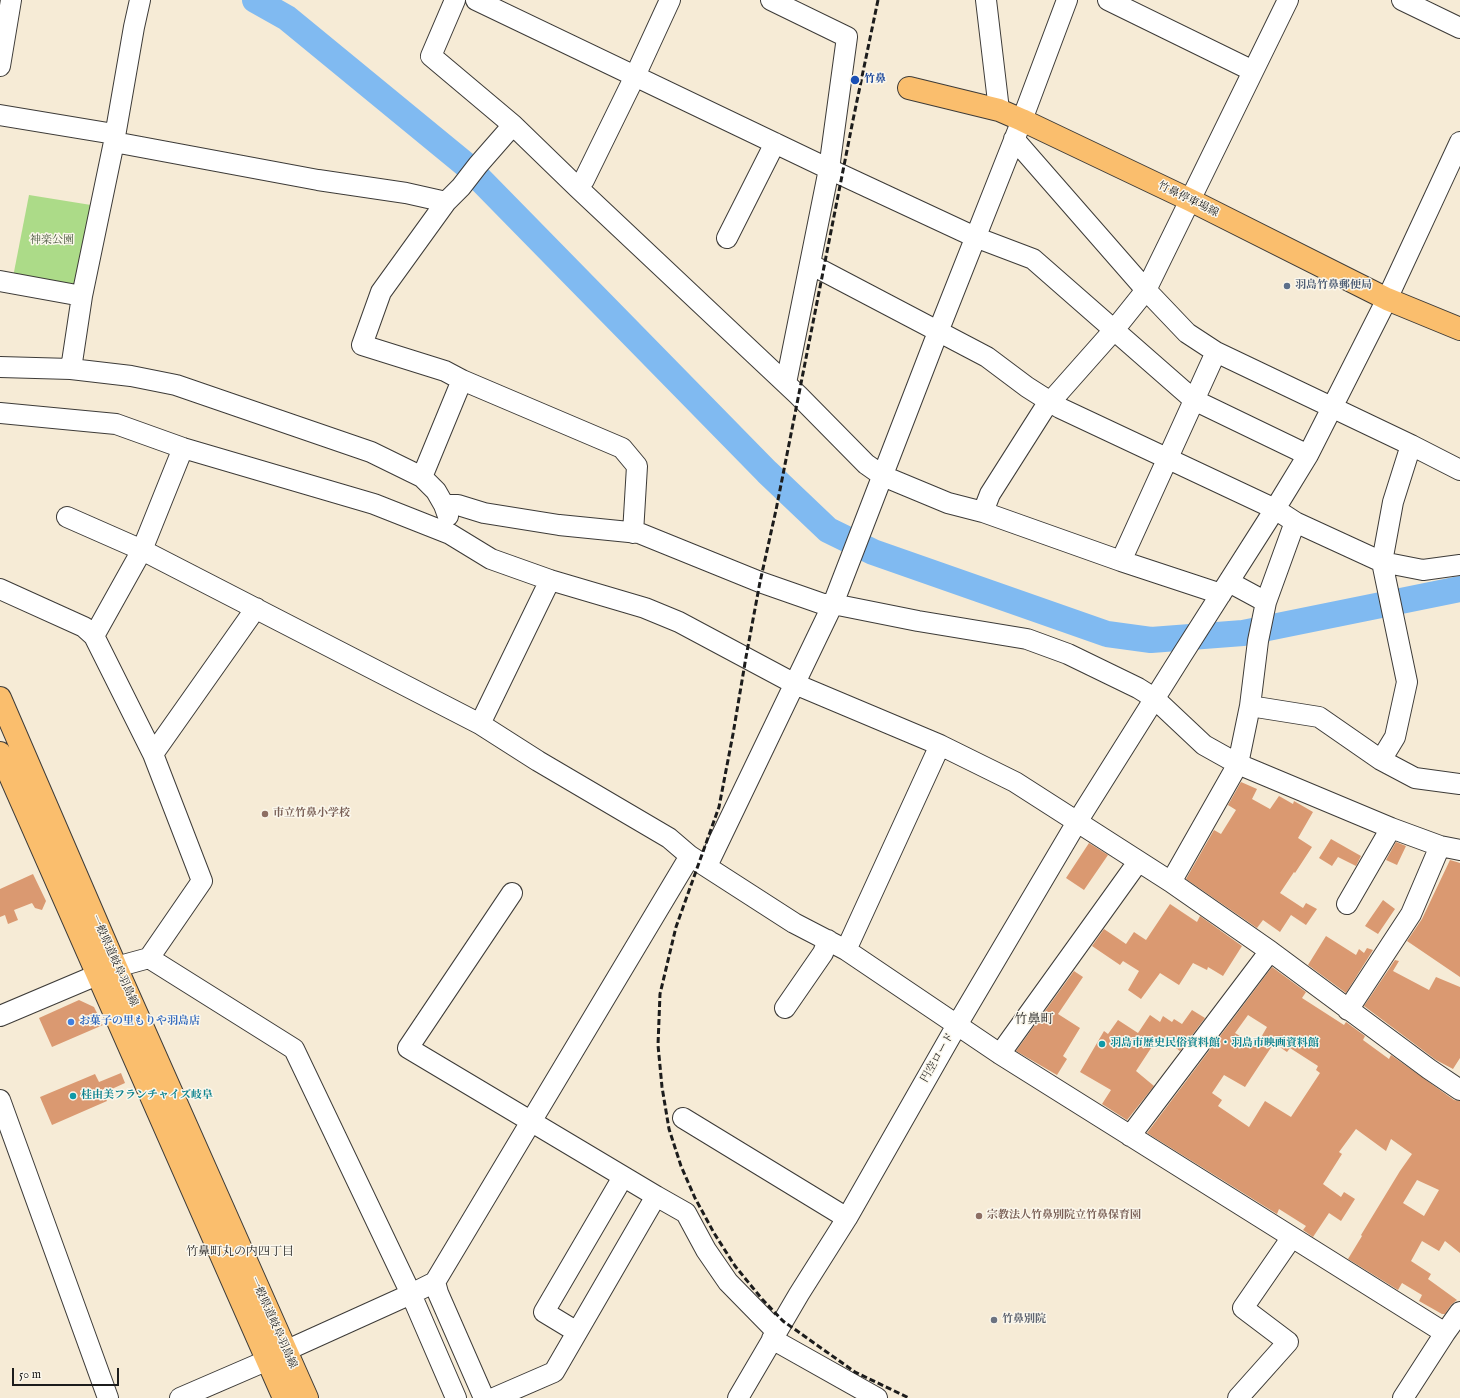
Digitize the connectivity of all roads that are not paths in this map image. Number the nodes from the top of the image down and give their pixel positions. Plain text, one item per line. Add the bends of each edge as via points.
1 (11, 0) edge
2 (140, 0) edge
3 (455, 0) edge
4 (476, 0) edge
5 (670, 0) edge
6 (771, 0) edge
7 (986, 0) edge
8 (1067, 0) edge
9 (1108, 0) edge
10 (1288, 0) edge
11 (1402, 0) edge
12 (1460, 28) edge
13 (0, 66) edge
14 (1254, 71) junction
15 (635, 76) junction
16 (909, 88) dead end
17 (999, 110) junction
18 (0, 115) edge
19 (513, 125) junction
20 (1018, 129) junction
21 (114, 138) junction
22 (1460, 142) edge
23 (775, 143) junction
24 (1455, 165) edge
25 (829, 170) junction
26 (578, 188) junction
27 (1190, 200) junction
28 (446, 202) junction
29 (975, 237) junction
30 (727, 238) dead end
31 (810, 264) junction
32 (0, 281) edge
33 (1146, 290) junction
34 (82, 296) junction
35 (1387, 299) junction
36 (1460, 328) edge
37 (1114, 330) junction
38 (938, 332) junction
39 (1216, 352) junction
40 (0, 367) edge
41 (71, 369) junction
42 (462, 380) junction
43 (786, 383) junction
44 (1194, 400) junction
45 (1050, 403) junction
46 (1332, 408) junction
47 (0, 413) edge
48 (1411, 444) junction
49 (183, 448) junction
50 (1308, 455) junction
51 (1167, 459) junction
52 (1460, 470) edge
53 (883, 476) junction
54 (422, 477) junction
55 (444, 505) junction
56 (1275, 509) junction
57 (983, 512) junction
58 (67, 517) dead end
59 (1295, 522) junction
60 (632, 533) junction
61 (450, 534) junction
62 (142, 550) junction
63 (1121, 561) junction
64 (1382, 562) junction
65 (1460, 565) edge
66 (550, 580) junction
67 (1224, 588) junction
68 (0, 589) edge
69 (833, 604) junction
70 (256, 608) junction
71 (1265, 609) junction
72 (94, 636) junction
73 (795, 684) junction
74 (0, 698) edge
75 (1154, 698) junction
76 (1250, 706) junction
77 (480, 724) junction
78 (940, 745) junction
79 (0, 753) edge
80 (154, 754) junction
81 (1381, 760) junction
82 (1238, 764) junction
83 (1460, 784) edge
84 (1077, 822) junction
85 (1391, 828) junction
86 (1440, 846) junction
87 (1460, 850) edge
88 (690, 856) junction
89 (1138, 862) junction
90 (707, 866) junction
91 (1171, 882) junction
92 (512, 893) dead end
93 (1347, 904) dead end
94 (828, 940) junction
95 (846, 950) junction
96 (1270, 951) junction
97 (148, 958) junction
98 (107, 971) junction
99 (785, 1008) dead end
100 (1348, 1010) junction
101 (0, 1016) edge
102 (957, 1025) junction
103 (1000, 1054) junction
104 (1460, 1090) edge
105 (0, 1100) edge
106 (683, 1118) dead end
107 (531, 1122) junction
108 (1130, 1136) junction
109 (623, 1177) junction
110 (656, 1196) junction
111 (847, 1218) junction
112 (1292, 1237) junction
113 (435, 1282) junction
114 (411, 1294) junction
115 (1460, 1312) edge
116 (577, 1332) junction
117 (1445, 1333) junction
118 (775, 1336) junction
119 (276, 1355) junction
120 (1411, 1395) edge
121 (108, 1398) edge
122 (180, 1398) edge
123 (284, 1398) edge
124 (307, 1398) edge
125 (456, 1398) edge
126 (484, 1398) edge
127 (494, 1398) edge
128 (738, 1398) edge
129 (877, 1398) edge
130 (1238, 1398) edge

1 - 13 street
2 - 21 street
3 - 19 street via 431,56
4 - 15 street
5 - 15 street
6 - 25 street via 847,37
7 - 17 street
8 - 20 street
9 - 14 street
10 - 14 street
11 - 12 street
14 - 27 street
15 - 23 street
15 - 26 street
16 - 17 main road, 竹鼻停車場線
17 - 20 main road, 竹鼻停車場線
18 - 21 street
19 - 26 street
19 - 28 street via 461,188
20 - 27 main road, 竹鼻停車場線
20 - 29 street
20 - 33 street
21 - 28 street via 318,180 406,193
21 - 34 street
22 - 24 street, 円空ロード
23 - 25 street
23 - 30 street
24 - 35 street, 円空ロード
25 - 29 street
25 - 31 street
26 - 43 street
27 - 33 street
27 - 35 main road, 竹鼻停車場線
28 - 42 street via 381,292 362,345 445,371
29 - 37 street via 1033,259
29 - 38 street
31 - 38 street
31 - 43 street
32 - 34 street
33 - 37 street
33 - 39 street via 1187,333
34 - 41 street
35 - 36 main road, 竹鼻停車場線
35 - 46 street, 円空ロード
37 - 44 street
37 - 45 street
38 - 45 street via 987,357
38 - 53 street
39 - 44 street
39 - 46 street
40 - 41 street
41 - 54 street via 131,376 176,385 371,452
42 - 54 street
42 - 60 street via 622,448 637,466
43 - 53 street via 854,453
44 - 50 street
44 - 51 street
45 - 51 street
45 - 57 street via 990,494
46 - 48 street
46 - 50 street, 円空ロード
47 - 49 street via 116,424
48 - 52 street
48 - 64 street via 1394,502
49 - 61 street via 374,504
49 - 62 street
50 - 56 street, 円空ロード
51 - 56 street
51 - 63 street
53 - 57 street via 948,503
53 - 69 street
54 - 55 street via 436,491
55 - 60 street via 458,505 484,514
55 - 61 street via 451,523
56 - 59 street
56 - 67 street, 円空ロード
57 - 63 street
58 - 62 street
59 - 64 street
59 - 71 street
60 - 69 street via 760,582 823,604
61 - 66 street via 491,559
62 - 70 street
62 - 72 street
63 - 67 street
64 - 65 street via 1423,570
64 - 81 street via 1407,682 1395,737
66 - 73 street via 645,608 672,619
66 - 77 street
67 - 71 street
67 - 75 street, 円空ロード
68 - 72 street via 84,627
69 - 73 street
69 - 75 street via 1027,639 1068,654
70 - 77 street
70 - 80 street
71 - 76 street via 1258,641
72 - 80 street
73 - 78 street
73 - 90 street
74 - 98 main road, 一般県道岐阜羽島線
75 - 82 street via 1204,745
75 - 84 street, 円空ロード
76 - 81 street via 1319,717
76 - 82 street
77 - 88 street via 669,838
78 - 84 street via 1015,782
78 - 95 street
79 - 98 main road, 一般県道岐阜羽島線
80 - 97 street via 202,881
81 - 83 street via 1415,778
82 - 85 street
82 - 91 street
84 - 89 street
84 - 102 street, 円空ロード
85 - 86 street
85 - 93 street
86 - 87 street
86 - 100 street via 1410,914
88 - 90 street
88 - 107 street
89 - 91 street
89 - 103 street
90 - 94 street via 794,924
91 - 96 street
92 - 107 street via 408,1048
94 - 95 street
94 - 99 street via 823,953
95 - 102 street
96 - 100 street
96 - 108 street
97 - 98 street
97 - 114 street via 294,1049
98 - 101 street
98 - 119 main road, 一般県道岐阜羽島線
100 - 104 street
102 - 103 street
102 - 111 street, 円空ロード
103 - 108 street
105 - 121 street
106 - 111 street
107 - 109 street
107 - 113 street
108 - 112 street
109 - 110 street
109 - 116 street via 544,1312
110 - 116 street
110 - 118 street via 686,1213 706,1250 728,1282
111 - 118 street, 円空ロード
112 - 117 street
112 - 130 street via 1243,1308 1288,1342
113 - 114 street
113 - 126 street
114 - 119 street
114 - 125 street
115 - 117 street
116 - 127 street via 554,1372
117 - 120 street
118 - 128 street, 円空ロード
118 - 129 street
119 - 122 street
119 - 123 main road, 一般県道岐阜羽島線
119 - 124 main road, 一般県道岐阜羽島線

